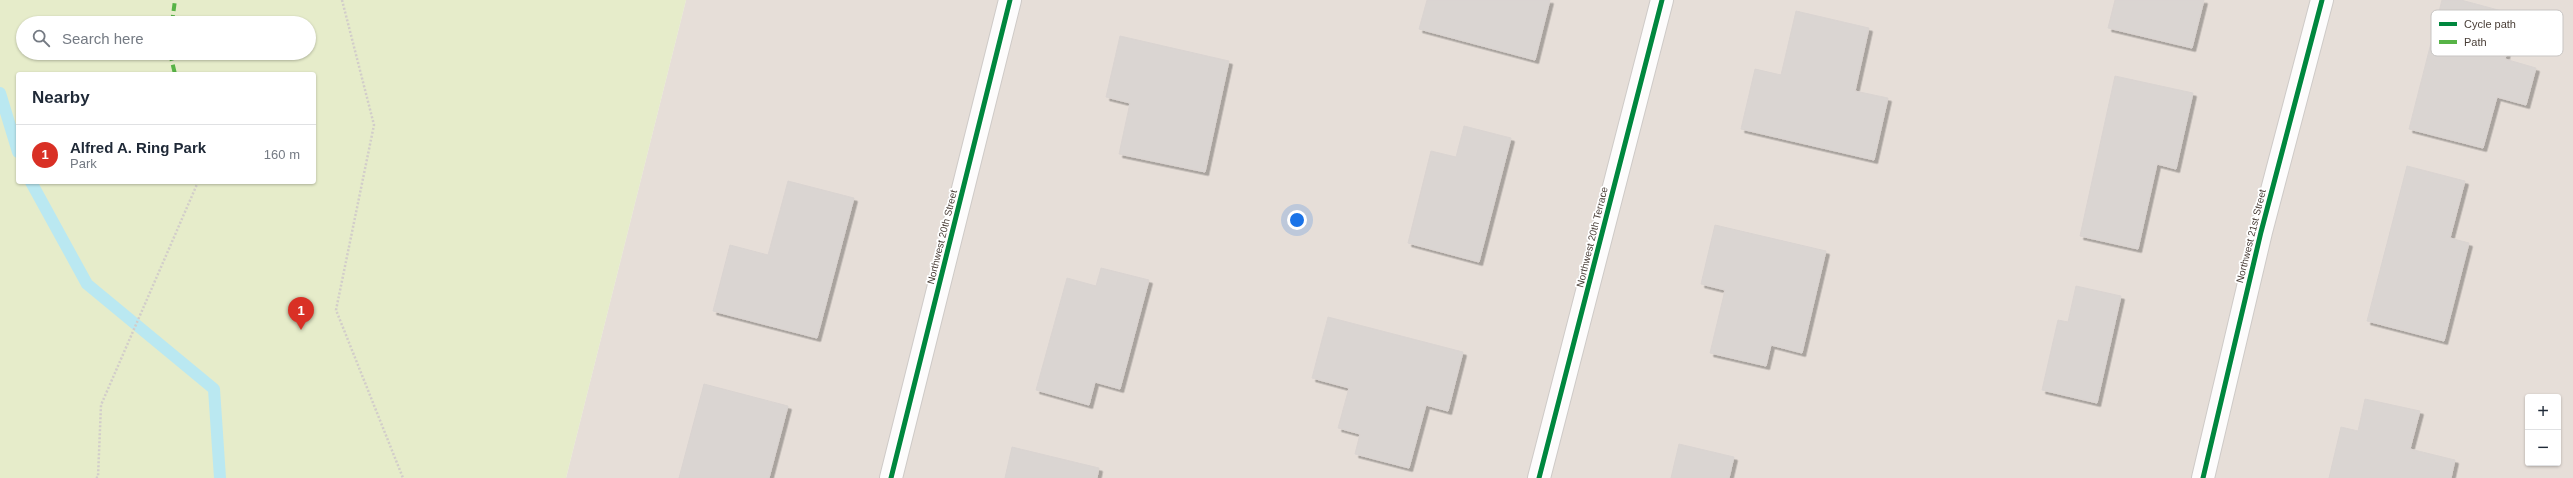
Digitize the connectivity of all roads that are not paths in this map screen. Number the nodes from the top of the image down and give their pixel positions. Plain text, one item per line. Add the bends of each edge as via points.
1 (1010, 0) edge
2 (1662, 0) edge
3 (2322, 0) edge
4 (891, 478) edge
5 (1539, 478) edge
6 (2203, 478) edge

1 - 4 street, Northwest 20th Street
2 - 5 street, Northwest 20th Terrace
3 - 6 street, Northwest 21st Street via 2261,232

